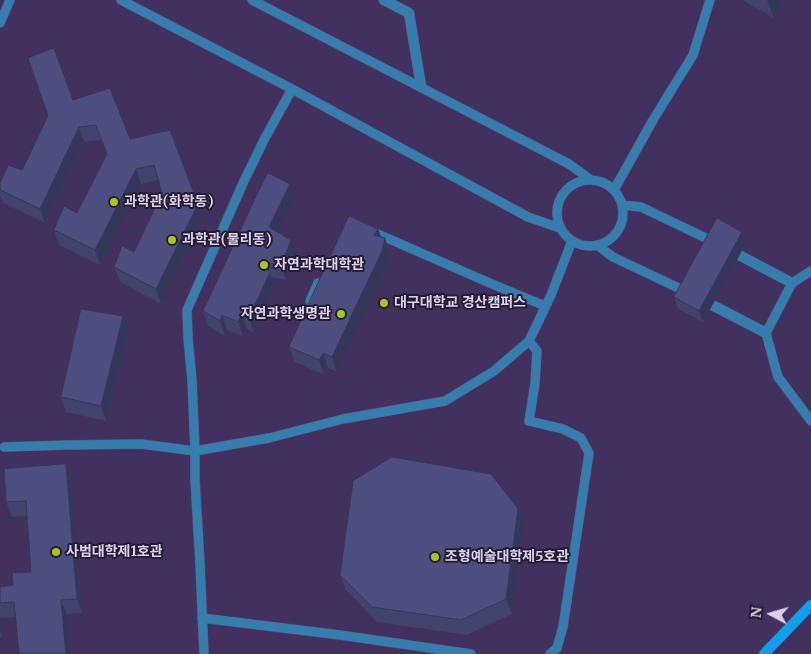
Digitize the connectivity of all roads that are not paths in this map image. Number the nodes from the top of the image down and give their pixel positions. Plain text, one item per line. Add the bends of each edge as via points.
1 (10, 0) edge
2 (121, 0) edge
3 (252, 0) edge
4 (384, 0) edge
5 (710, 0) edge
6 (0, 23) edge
7 (421, 86) junction
8 (292, 89) junction
9 (591, 180) junction
10 (614, 190) junction
11 (622, 206) junction
12 (560, 228) junction
13 (365, 229) edge
14 (572, 241) junction
15 (714, 242) edge
16 (597, 245) junction
17 (740, 255) dead end
18 (811, 271) edge
19 (323, 274) edge
20 (792, 283) junction
21 (687, 292) edge
22 (310, 301) edge
23 (545, 306) junction
24 (712, 306) dead end
25 (766, 333) junction
26 (529, 341) junction
27 (811, 421) edge
28 (4, 448) dead end
29 (195, 451) junction
30 (811, 604) edge
31 (202, 618) junction
32 (204, 654) edge
33 (471, 654) edge
34 (550, 654) edge
35 (764, 654) edge

1 - 6 lane
2 - 8 lane
3 - 7 lane
4 - 7 street via 410,13
5 - 10 lane via 693,55
7 - 9 lane via 570,164
8 - 12 lane via 528,217
8 - 29 lane via 244,181 187,310
9 - 10 lane via 600,181
9 - 12 lane via 574,184 562,195 556,212
10 - 11 lane
11 - 15 lane via 641,207
11 - 16 lane via 618,231
12 - 14 lane
13 - 23 lane
14 - 16 lane via 580,245
14 - 23 lane
16 - 21 lane via 613,257
17 - 20 street
18 - 20 lane
19 - 22 lane
20 - 25 lane
23 - 26 lane
24 - 25 street
25 - 27 lane via 778,377
26 - 29 lane via 494,371 445,401
26 - 34 lane via 537,350 529,420 563,429 581,438 589,453 563,627 557,648
28 - 29 lane via 141,444
29 - 31 lane
30 - 35 street
31 - 32 lane
31 - 33 lane

